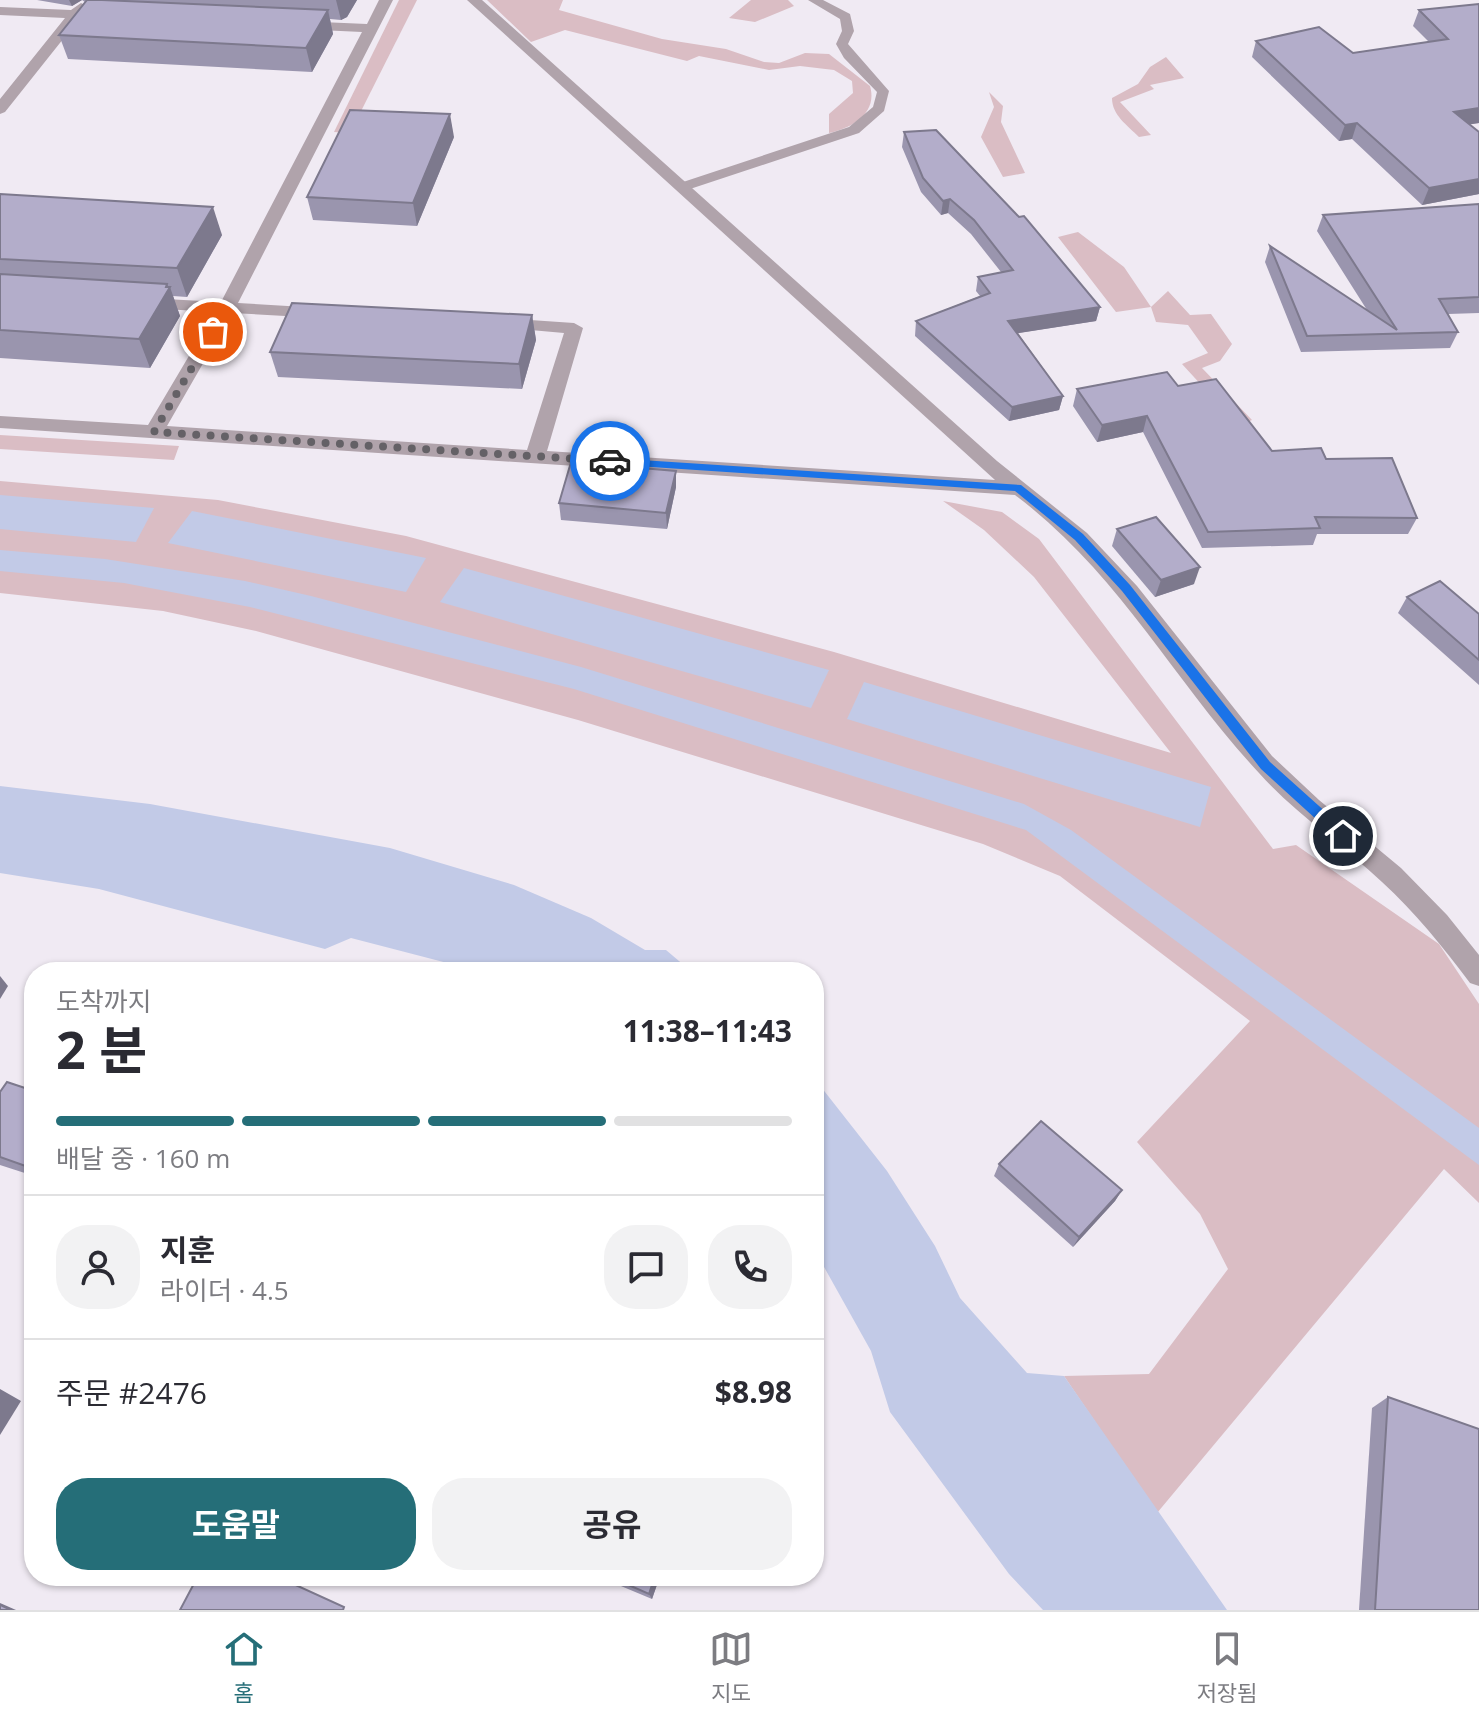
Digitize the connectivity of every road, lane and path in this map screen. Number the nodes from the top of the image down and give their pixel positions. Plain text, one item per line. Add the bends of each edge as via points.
1 (87, 0) edge
2 (386, 0) edge
3 (474, 0) edge
4 (814, 0) edge
5 (0, 11) edge
6 (75, 14) junction
7 (122, 17) edge
8 (278, 24) edge
9 (371, 28) junction
10 (0, 109) edge
11 (682, 187) junction
12 (121, 301) edge
13 (227, 307) junction
14 (338, 314) edge
15 (479, 322) edge
16 (0, 422) edge
17 (154, 432) junction
18 (535, 457) junction
19 (1018, 488) junction
20 (1479, 975) edge

1 - 6 street
2 - 9 street
3 - 11 street
4 - 11 lane via 846,17 848,31 842,44 883,91 879,108 854,130
5 - 6 street
6 - 7 street
6 - 10 street via 21,73
8 - 9 street
9 - 13 street
11 - 19 street
12 - 13 street
13 - 14 street
13 - 17 street
15 - 18 street via 574,328
16 - 17 street
17 - 18 street
18 - 19 street
19 - 20 street via 1079,537 1266,765 1442,923

